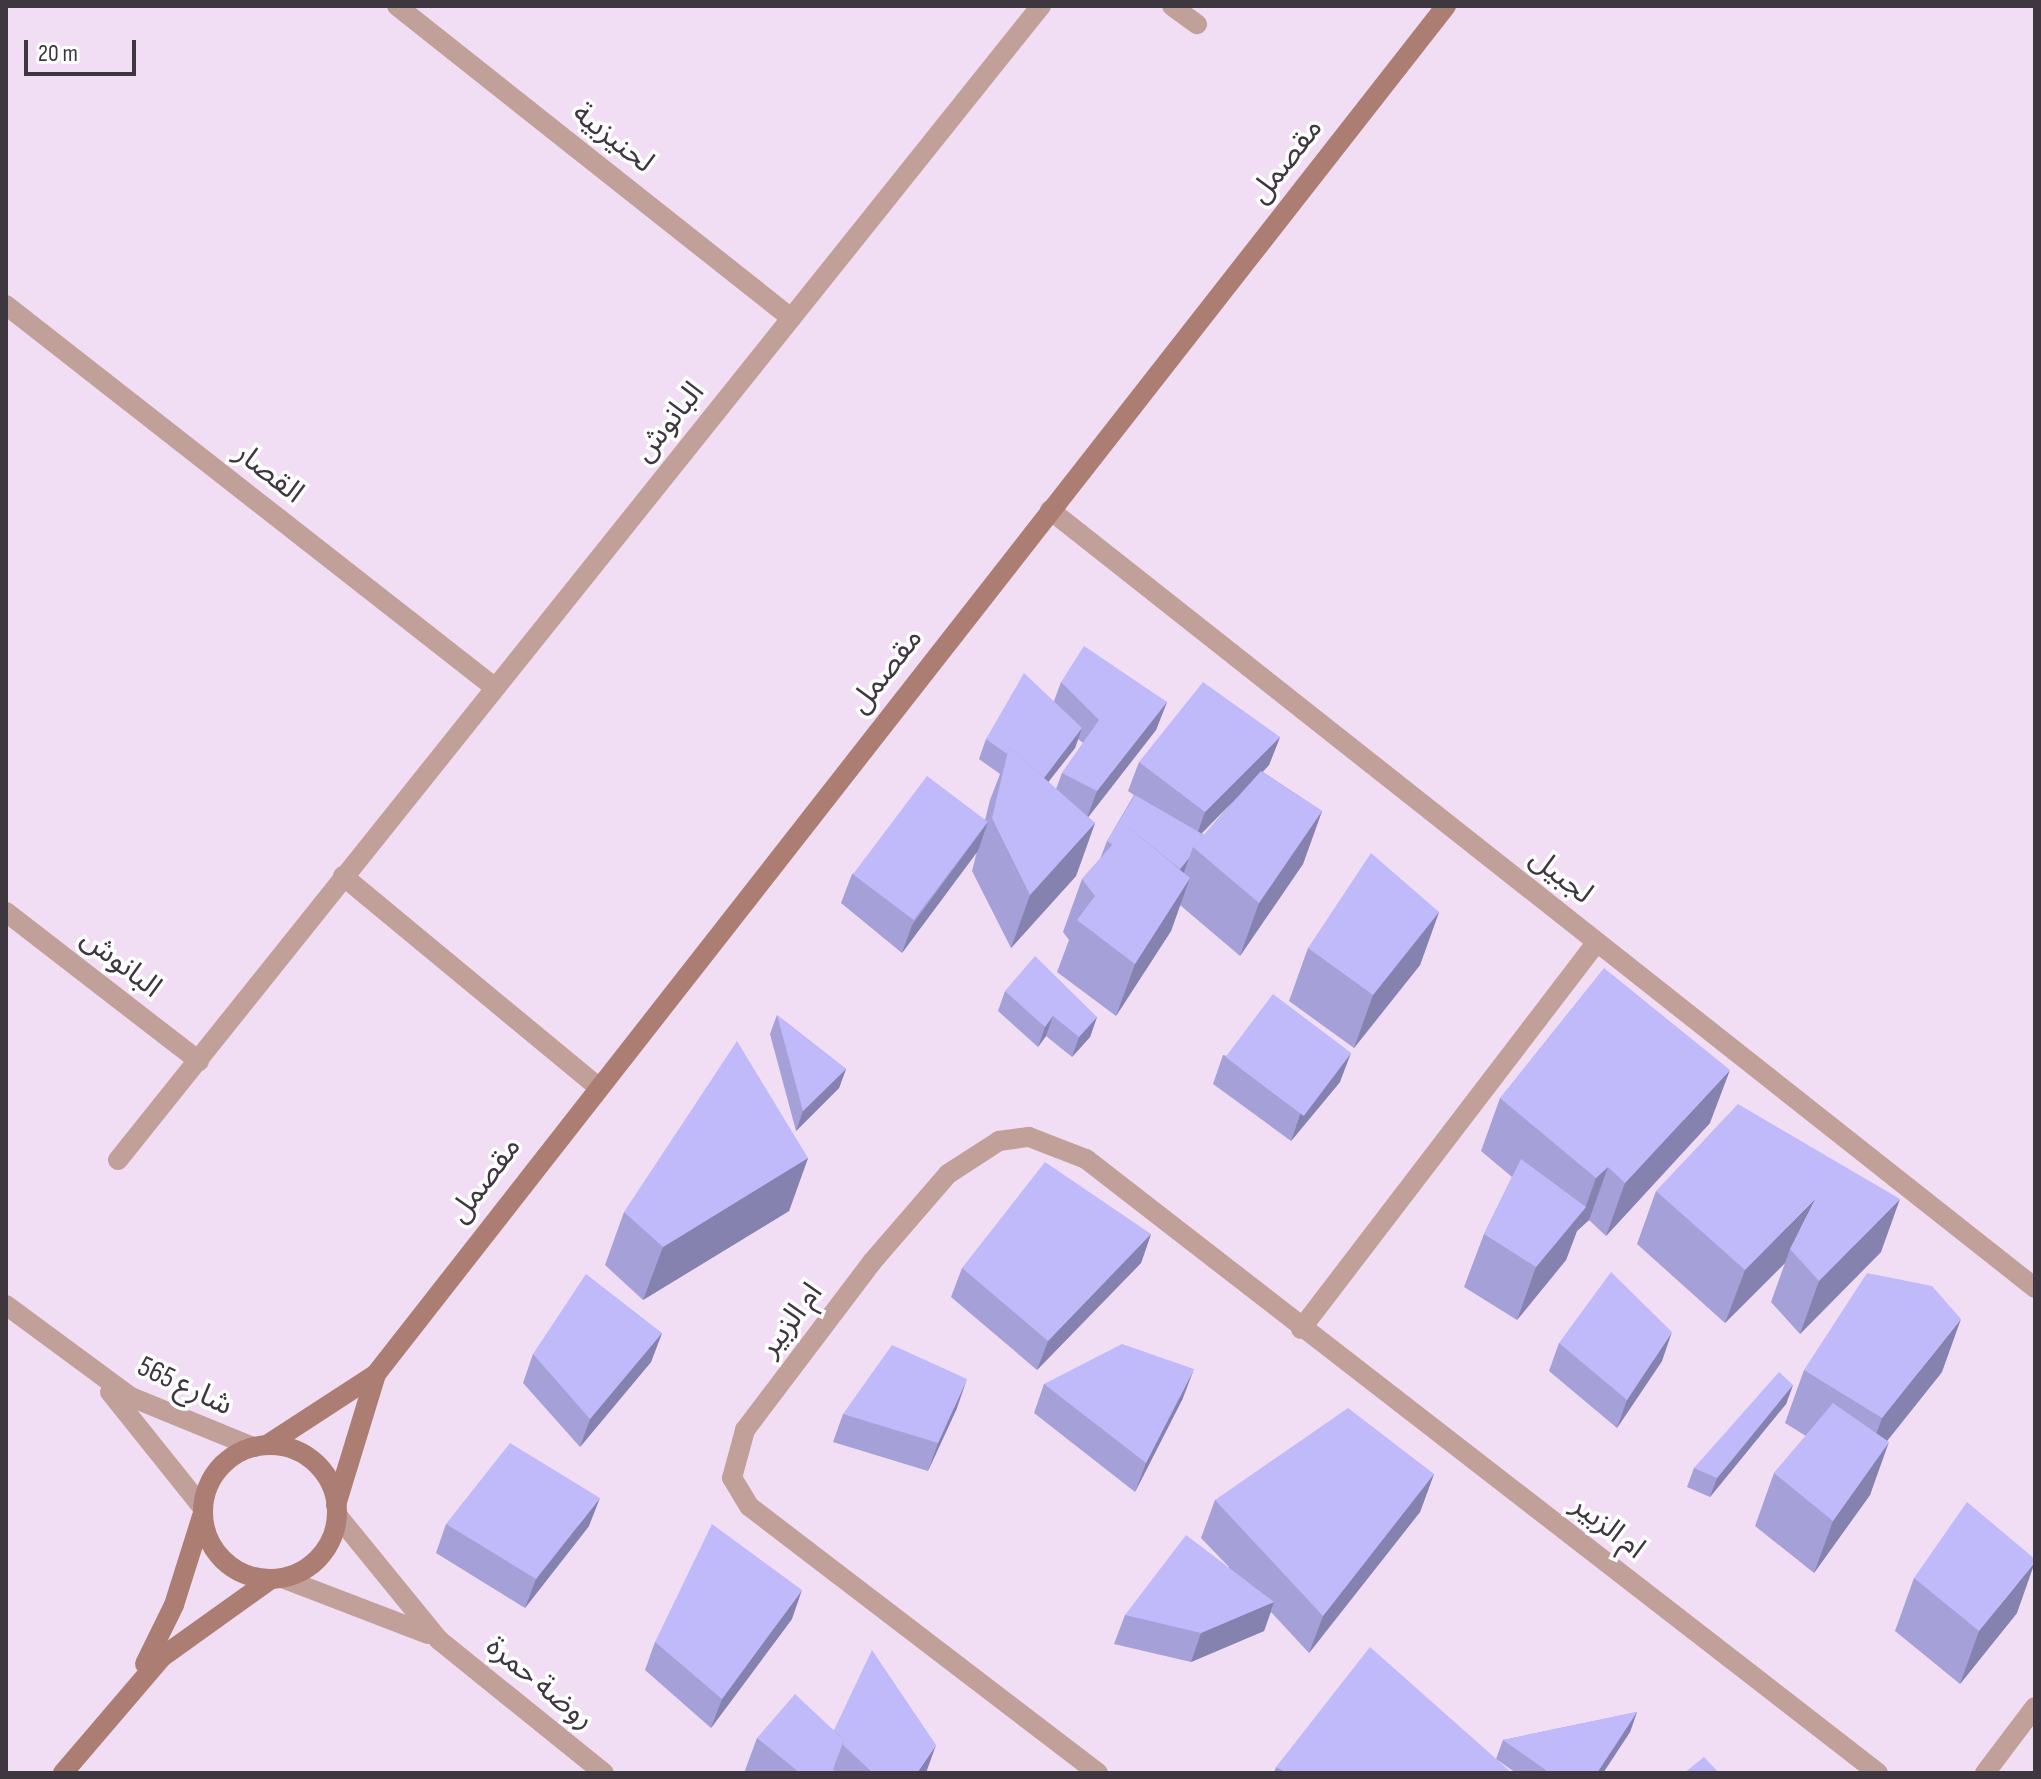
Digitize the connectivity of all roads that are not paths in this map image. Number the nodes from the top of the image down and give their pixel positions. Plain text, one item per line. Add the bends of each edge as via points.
1 (397, 6) edge
2 (1041, 6) edge
3 (1172, 6) edge
4 (1446, 6) edge
5 (1197, 24) dead end
6 (6, 305) edge
7 (791, 318) junction
8 (1050, 510) junction
9 (494, 687) junction
10 (343, 876) junction
11 (6, 912) edge
12 (1597, 942) junction
13 (199, 1061) junction
14 (596, 1085) junction
15 (118, 1160) dead end
16 (2035, 1288) edge
17 (6, 1305) edge
18 (1301, 1329) junction
19 (94, 1374) junction
20 (376, 1374) junction
21 (260, 1446) junction
22 (336, 1510) junction
23 (202, 1511) junction
24 (276, 1578) junction
25 (439, 1640) junction
26 (131, 1688) junction
27 (2035, 1707) edge
28 (63, 1773) edge
29 (604, 1773) edge
30 (1098, 1773) edge
31 (1878, 1773) edge
32 (1985, 1773) edge

1 - 7 street, لحنيزبية
2 - 7 street, البانوش
3 - 5 street
4 - 8 street, مقصمل
6 - 9 street, القصار
7 - 9 street, البانوش
8 - 12 street, لجبيل
8 - 14 street, مقصمل
9 - 10 street, البانوش
10 - 13 street, البانوش
10 - 14 street
11 - 13 street, البانوش
12 - 16 street, لجبيل
12 - 18 street
13 - 15 street, البانوش
14 - 20 street, مقصمل
17 - 19 street, شارع 565
18 - 30 street, ام الزبير via 1086,1159 1044,1140 999,1141 959,1164 891,1240 736,1445 732,1478 749,1506
18 - 31 street, ام الزبير
19 - 21 street, شارع 565 via 170,1417
19 - 23 street, شارع 565
20 - 21 street, مقصمل
20 - 22 street, مقصمل
21 - 22 street via 313,1462
21 - 23 street via 218,1469
22 - 24 street via 320,1556
22 - 25 street, روضة حمرة
23 - 24 street via 217,1553 251,1576
23 - 26 street via 174,1605
24 - 25 street, روضة حمرة
24 - 26 street via 195,1627
25 - 29 street, روضة حمرة
26 - 28 street
27 - 32 street

